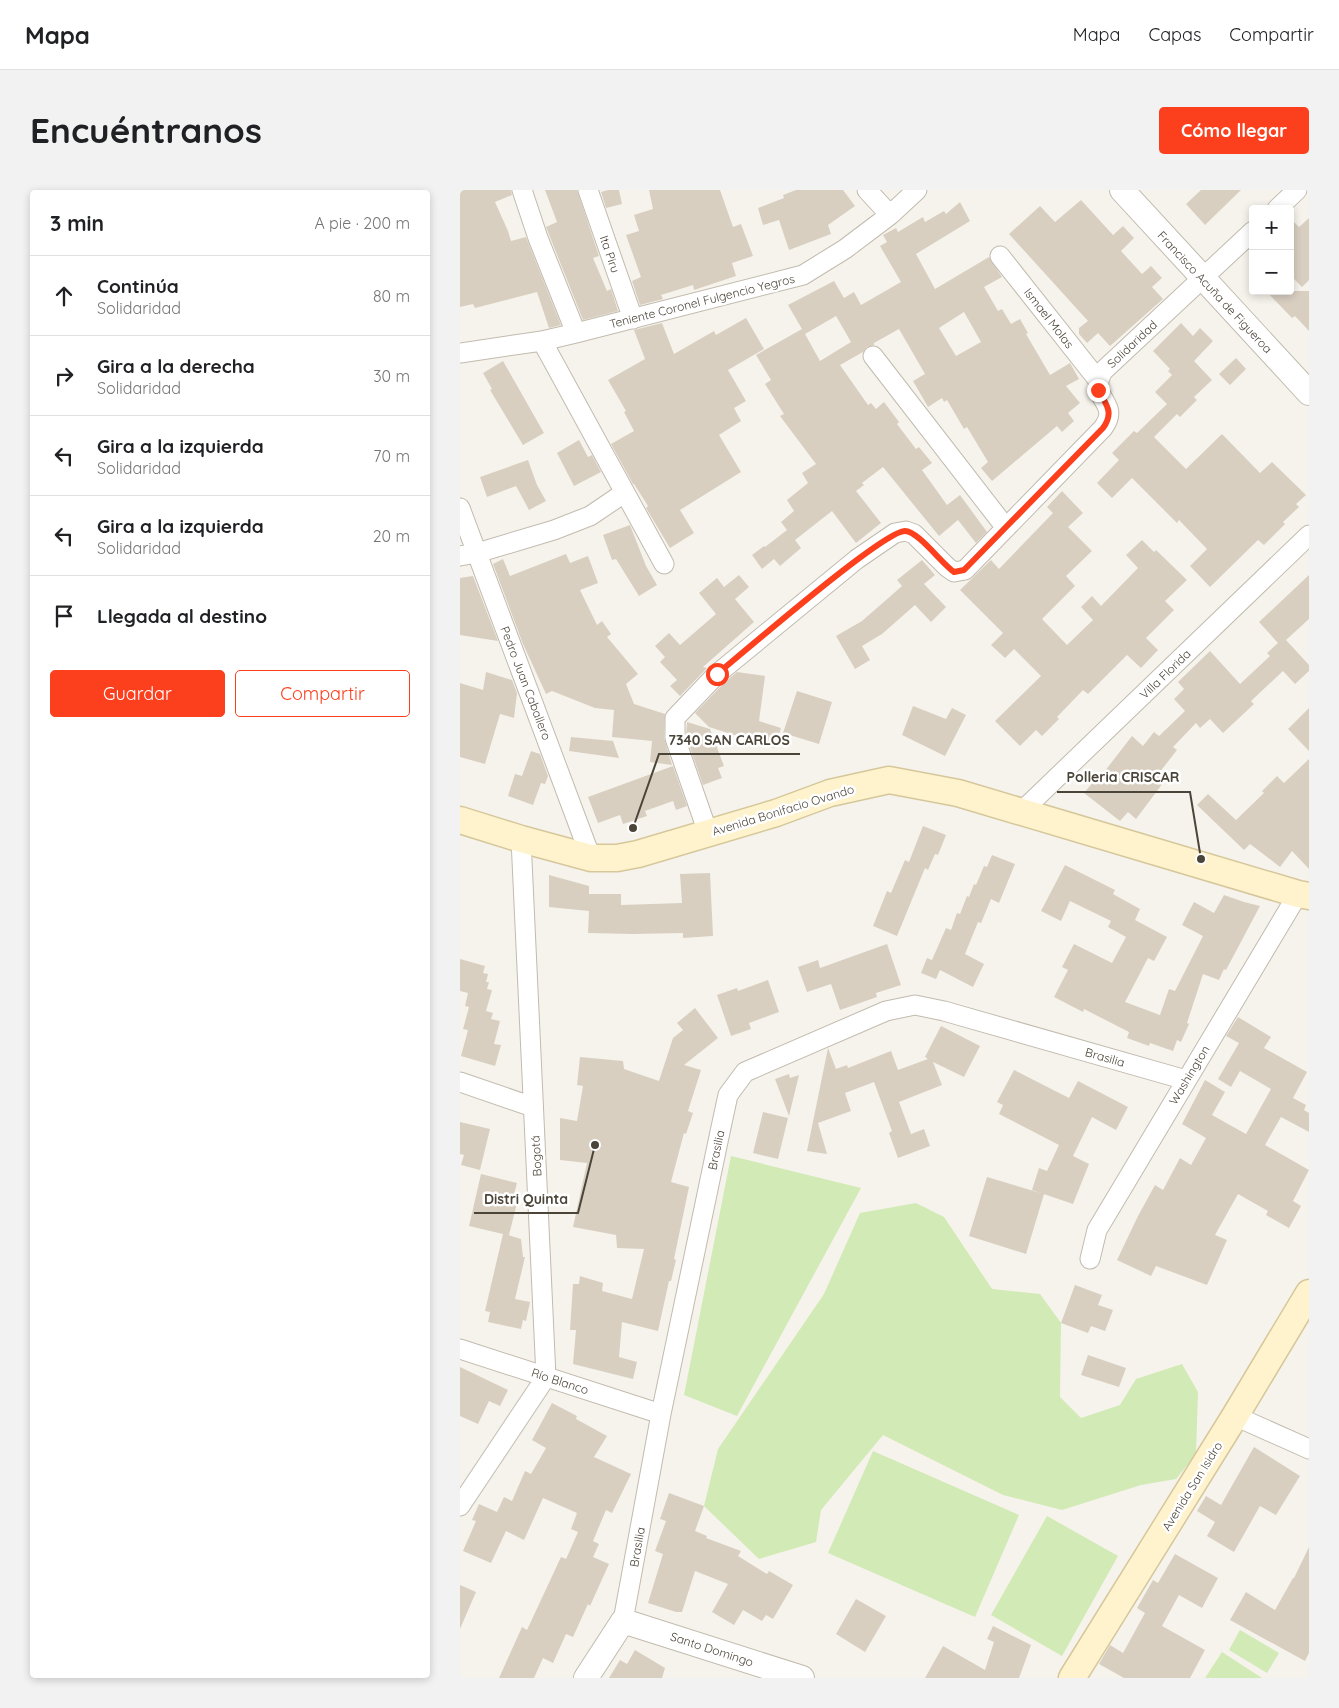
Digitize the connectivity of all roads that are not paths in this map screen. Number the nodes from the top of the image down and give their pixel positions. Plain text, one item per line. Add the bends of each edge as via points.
1 (522, 190) edge
2 (588, 190) edge
3 (866, 190) edge
4 (917, 190) edge
5 (1122, 190) edge
6 (1297, 190) edge
7 (1281, 205) edge
8 (890, 215) junction
9 (1249, 235) edge
10 (1000, 256) dead end
11 (1202, 278) junction
12 (633, 319) junction
13 (576, 333) junction
14 (542, 341) junction
15 (460, 353) edge
16 (873, 356) dead end
17 (1098, 380) junction
18 (1309, 393) edge
19 (624, 493) junction
20 (460, 508) edge
21 (1006, 528) junction
22 (1309, 535) edge
23 (469, 555) edge
24 (664, 564) dead end
25 (1021, 812) junction
26 (460, 820) edge
27 (708, 833) junction
28 (521, 839) junction
29 (591, 858) junction
30 (1306, 895) edge
31 (1186, 1080) junction
32 (460, 1082) edge
33 (533, 1107) junction
34 (1090, 1259) dead end
35 (1309, 1293) edge
36 (460, 1349) edge
37 (546, 1377) junction
38 (661, 1414) junction
39 (1235, 1416) junction
40 (1309, 1450) edge
41 (460, 1506) edge
42 (623, 1621) junction
43 (586, 1678) edge
44 (802, 1678) edge
45 (1072, 1678) edge

1 - 13 street
2 - 12 street, Ita Piru
3 - 8 street
4 - 8 street, Teniente Coronel Fulgencio Yegros
5 - 11 street, Francisco Acuña de Figueroa
6 - 7 street
8 - 12 street, Teniente Coronel Fulgencio Yegros via 802,275
9 - 11 street, Solidaridad
10 - 17 street, Ismael Molas
11 - 17 street, Solidaridad via 1103,371
11 - 18 street, Francisco Acuña de Figueroa
12 - 13 street, Teniente Coronel Fulgencio Yegros
13 - 14 street, Teniente Coronel Fulgencio Yegros
14 - 15 street, Teniente Coronel Fulgencio Yegros
14 - 19 street
16 - 21 street
17 - 21 street, Solidaridad via 1098,390 1109,413 1108,421
19 - 23 street via 590,516
19 - 24 street
20 - 23 street, Pedro Juan Caballero
21 - 27 street, Solidaridad via 964,570 954,572 914,534 906,531 895,533 857,559 717,674 675,718 676,738
22 - 25 street, Villa Florida
23 - 29 street, Pedro Juan Caballero
25 - 27 main road, Avenida Bonifacio Ovando via 958,793 889,780 830,793
25 - 30 main road, Avenida Bonifacio Ovando
26 - 28 main road, Avenida Bonifacio Ovando
27 - 29 main road, Avenida Bonifacio Ovando via 638,854
28 - 29 main road, Avenida Bonifacio Ovando
28 - 33 street, Bogotá
30 - 31 street, Washington
31 - 34 street, Washington via 1097,1230
31 - 38 street, Brasilia via 915,1005 886,1011 745,1072 728,1095
32 - 33 street
33 - 37 street, Bogotá
35 - 39 main road, Avenida San Isidro
36 - 37 street, Río Blanco
37 - 38 street, Río Blanco
37 - 41 street
38 - 42 street, Brasilia
39 - 40 street
39 - 45 main road, Avenida San Isidro
42 - 43 street, Brasilia
42 - 44 street, Santo Domingo

